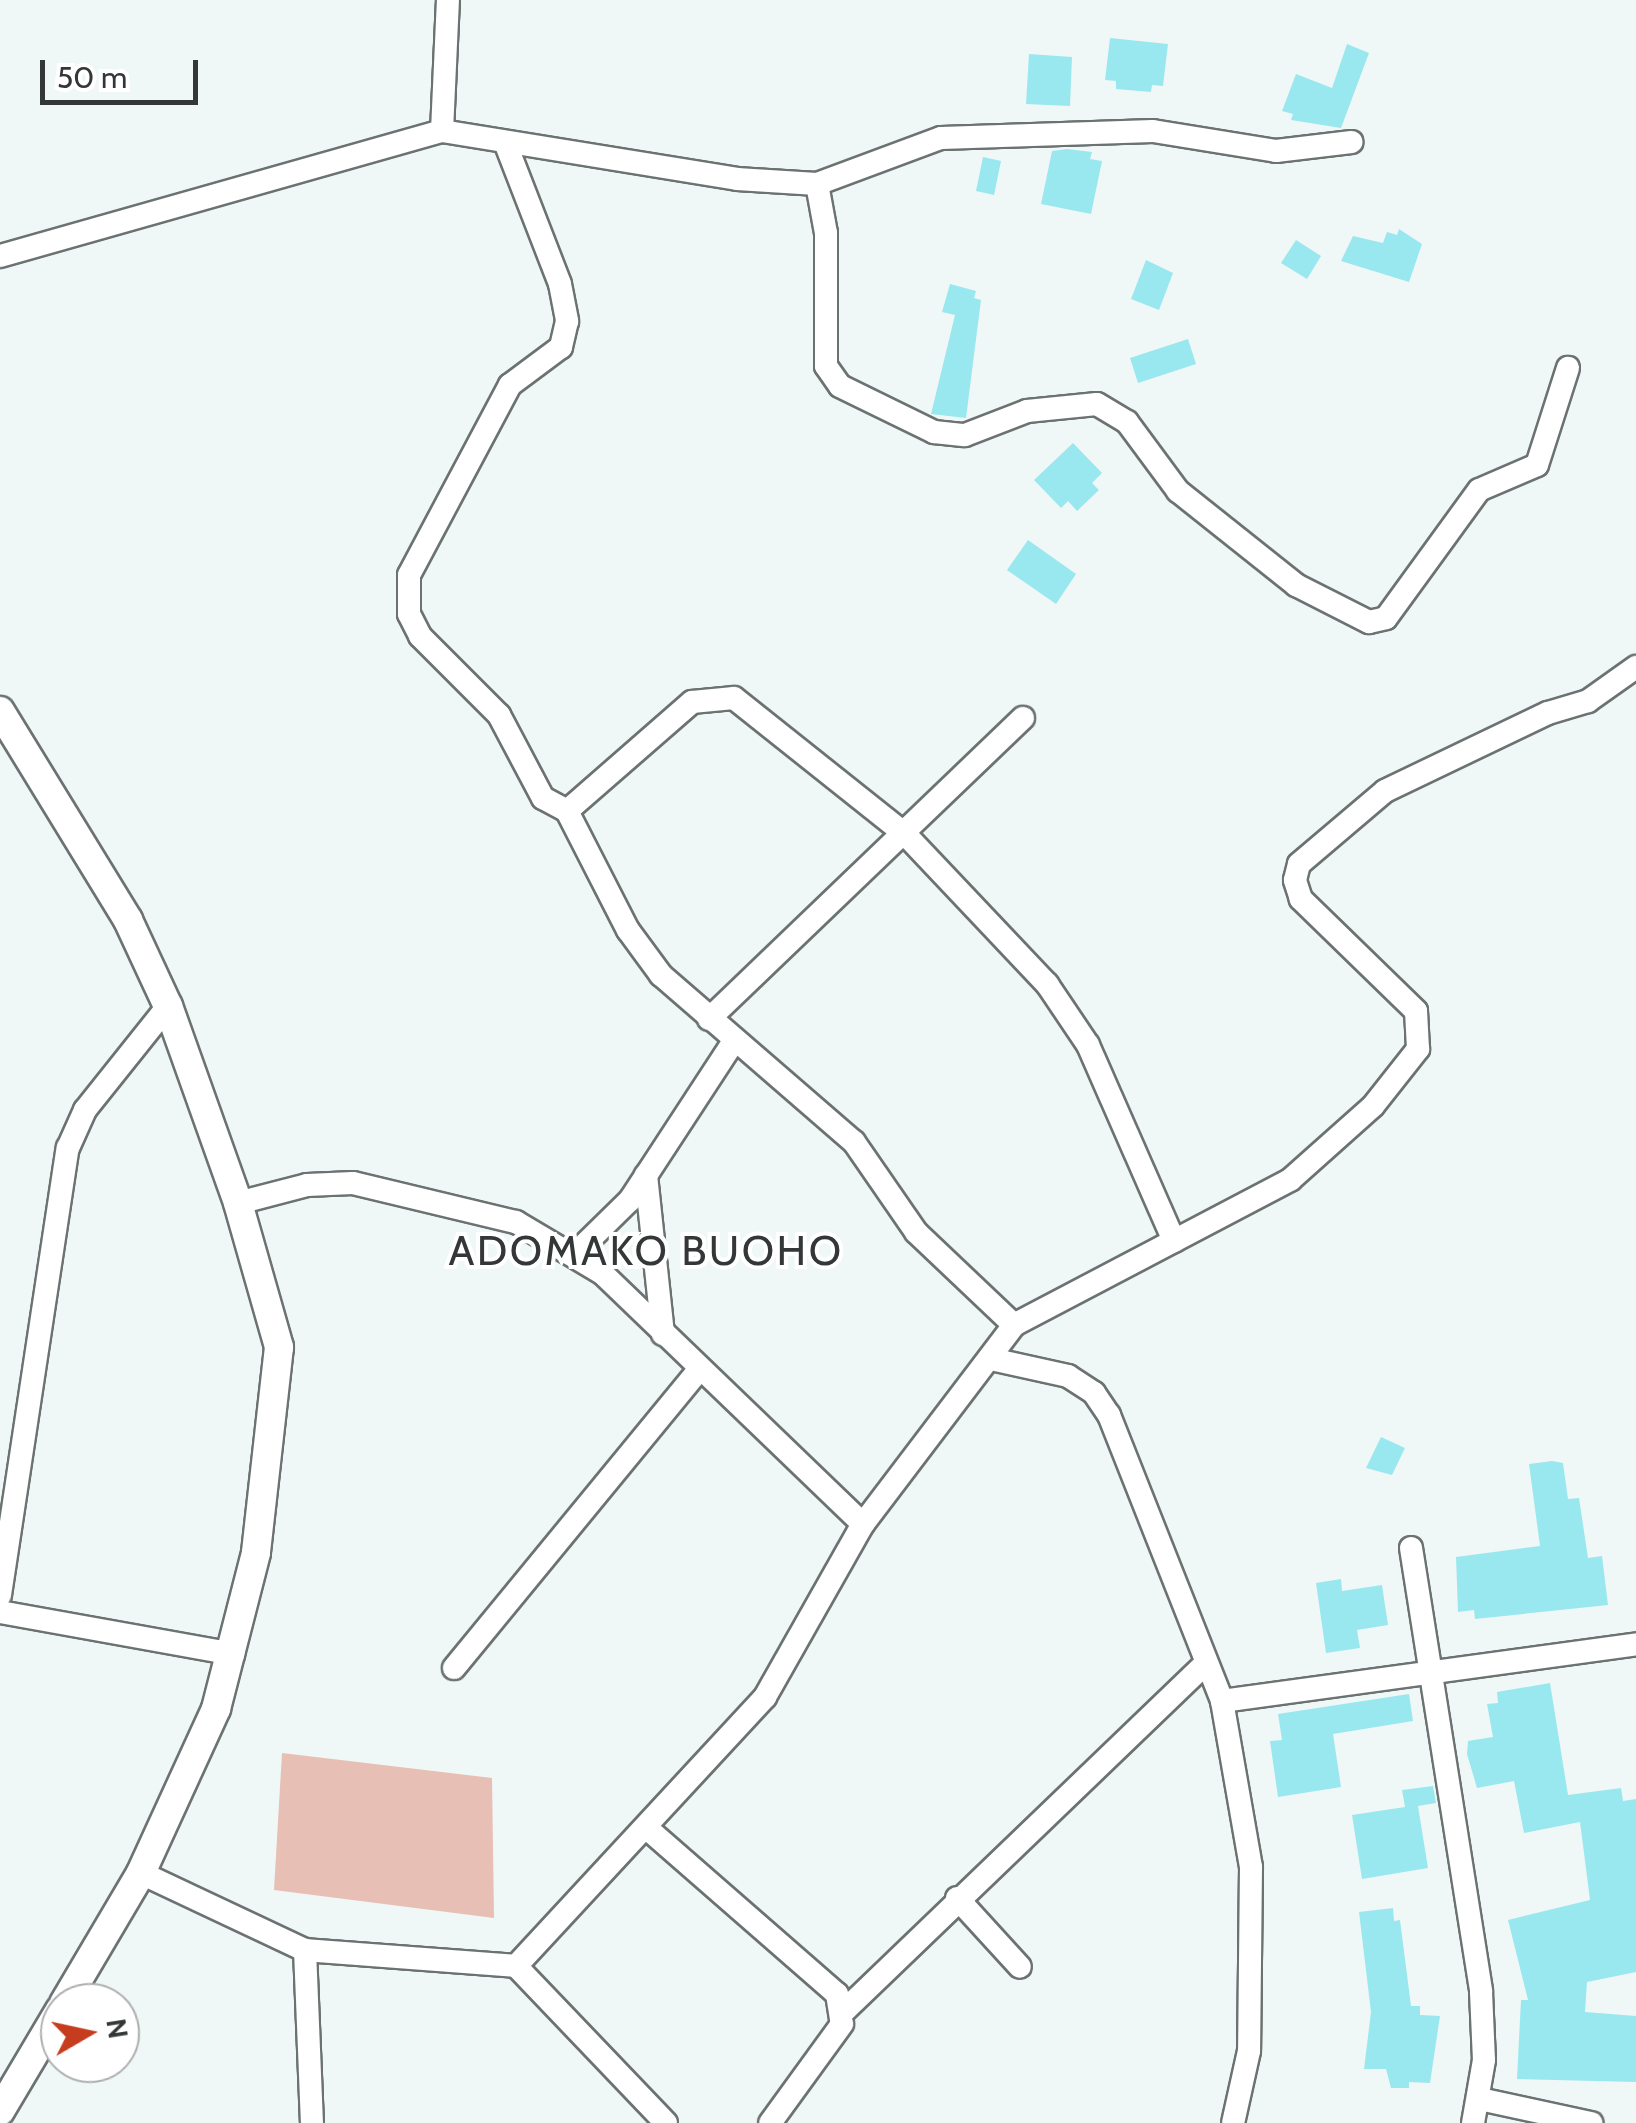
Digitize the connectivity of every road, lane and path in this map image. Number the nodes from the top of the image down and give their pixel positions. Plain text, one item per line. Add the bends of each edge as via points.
1 (448, 0) edge
2 (442, 130) junction
3 (505, 142) junction
4 (1352, 142) dead end
5 (817, 184) junction
6 (0, 256) edge
7 (1568, 368) dead end
8 (1636, 667) edge
9 (1023, 718) dead end
10 (4, 727) edge
11 (567, 811) junction
12 (906, 834) junction
13 (168, 1006) junction
14 (708, 1019) junction
15 (734, 1041) junction
16 (646, 1176) junction
17 (238, 1203) junction
18 (1174, 1242) junction
19 (576, 1254) junction
20 (1014, 1326) junction
21 (663, 1334) junction
22 (991, 1359) junction
23 (699, 1370) junction
24 (862, 1524) junction
25 (1411, 1548) dead end
26 (0, 1595) edge
27 (0, 1612) edge
28 (1636, 1644) edge
29 (233, 1654) junction
30 (1206, 1663) junction
31 (454, 1668) dead end
32 (1433, 1676) junction
33 (1222, 1700) junction
34 (648, 1830) junction
35 (141, 1873) junction
36 (956, 1898) junction
37 (306, 1950) junction
38 (516, 1966) junction
39 (1020, 1967) dead end
40 (76, 1983) edge
41 (843, 2012) junction
42 (40, 2044) edge
43 (1480, 2099) junction
44 (0, 2111) edge
45 (312, 2123) edge
46 (666, 2123) edge
47 (770, 2123) edge
48 (1233, 2123) edge
49 (1473, 2123) edge
50 (1591, 2123) edge

1 - 2 street
2 - 3 street
2 - 6 street
3 - 5 street via 737,179
3 - 11 street via 560,284 567,322 561,347 510,385 409,575 407,593 420,636 499,715 543,798
4 - 5 street via 1276,151 1153,131 941,138
5 - 7 street via 826,233 826,366 840,386 934,432 964,435 1027,411 1097,404 1126,422 1178,491 1296,585 1369,622 1386,618 1479,490 1536,465
8 - 18 street via 1588,701 1548,713 1385,791 1299,864 1294,880 1301,899 1416,1011 1418,1049 1373,1106 1290,1180
9 - 12 street
10 - 13 street via 128,920
11 - 12 street via 692,702 716,695 734,698
11 - 14 street via 628,930 661,976
12 - 14 street
12 - 18 street via 1047,984 1088,1045
13 - 17 street
13 - 26 street via 85,1110 68,1148
14 - 15 street
15 - 16 street
15 - 20 street via 854,1142 916,1232
16 - 19 street
16 - 21 street
17 - 19 street via 308,1185 353,1183 516,1222
17 - 29 street via 279,1348 256,1552
18 - 20 street
19 - 21 street
20 - 22 street
21 - 23 street
22 - 24 street
22 - 30 street via 1068,1376 1094,1393
23 - 24 street
23 - 31 street
24 - 34 street via 765,1697
25 - 32 street
27 - 29 street
28 - 32 street
29 - 35 street via 216,1709
30 - 33 street
30 - 36 street via 1145,1728
32 - 33 street
32 - 43 street via 1481,1992
33 - 48 street via 1251,1867 1249,2052
34 - 38 street
34 - 41 street via 827,1981
35 - 37 street
35 - 40 street
36 - 39 street
36 - 41 street
37 - 38 street
37 - 45 street
38 - 46 street
41 - 47 street via 842,2024
42 - 44 street
43 - 49 street
43 - 50 street

